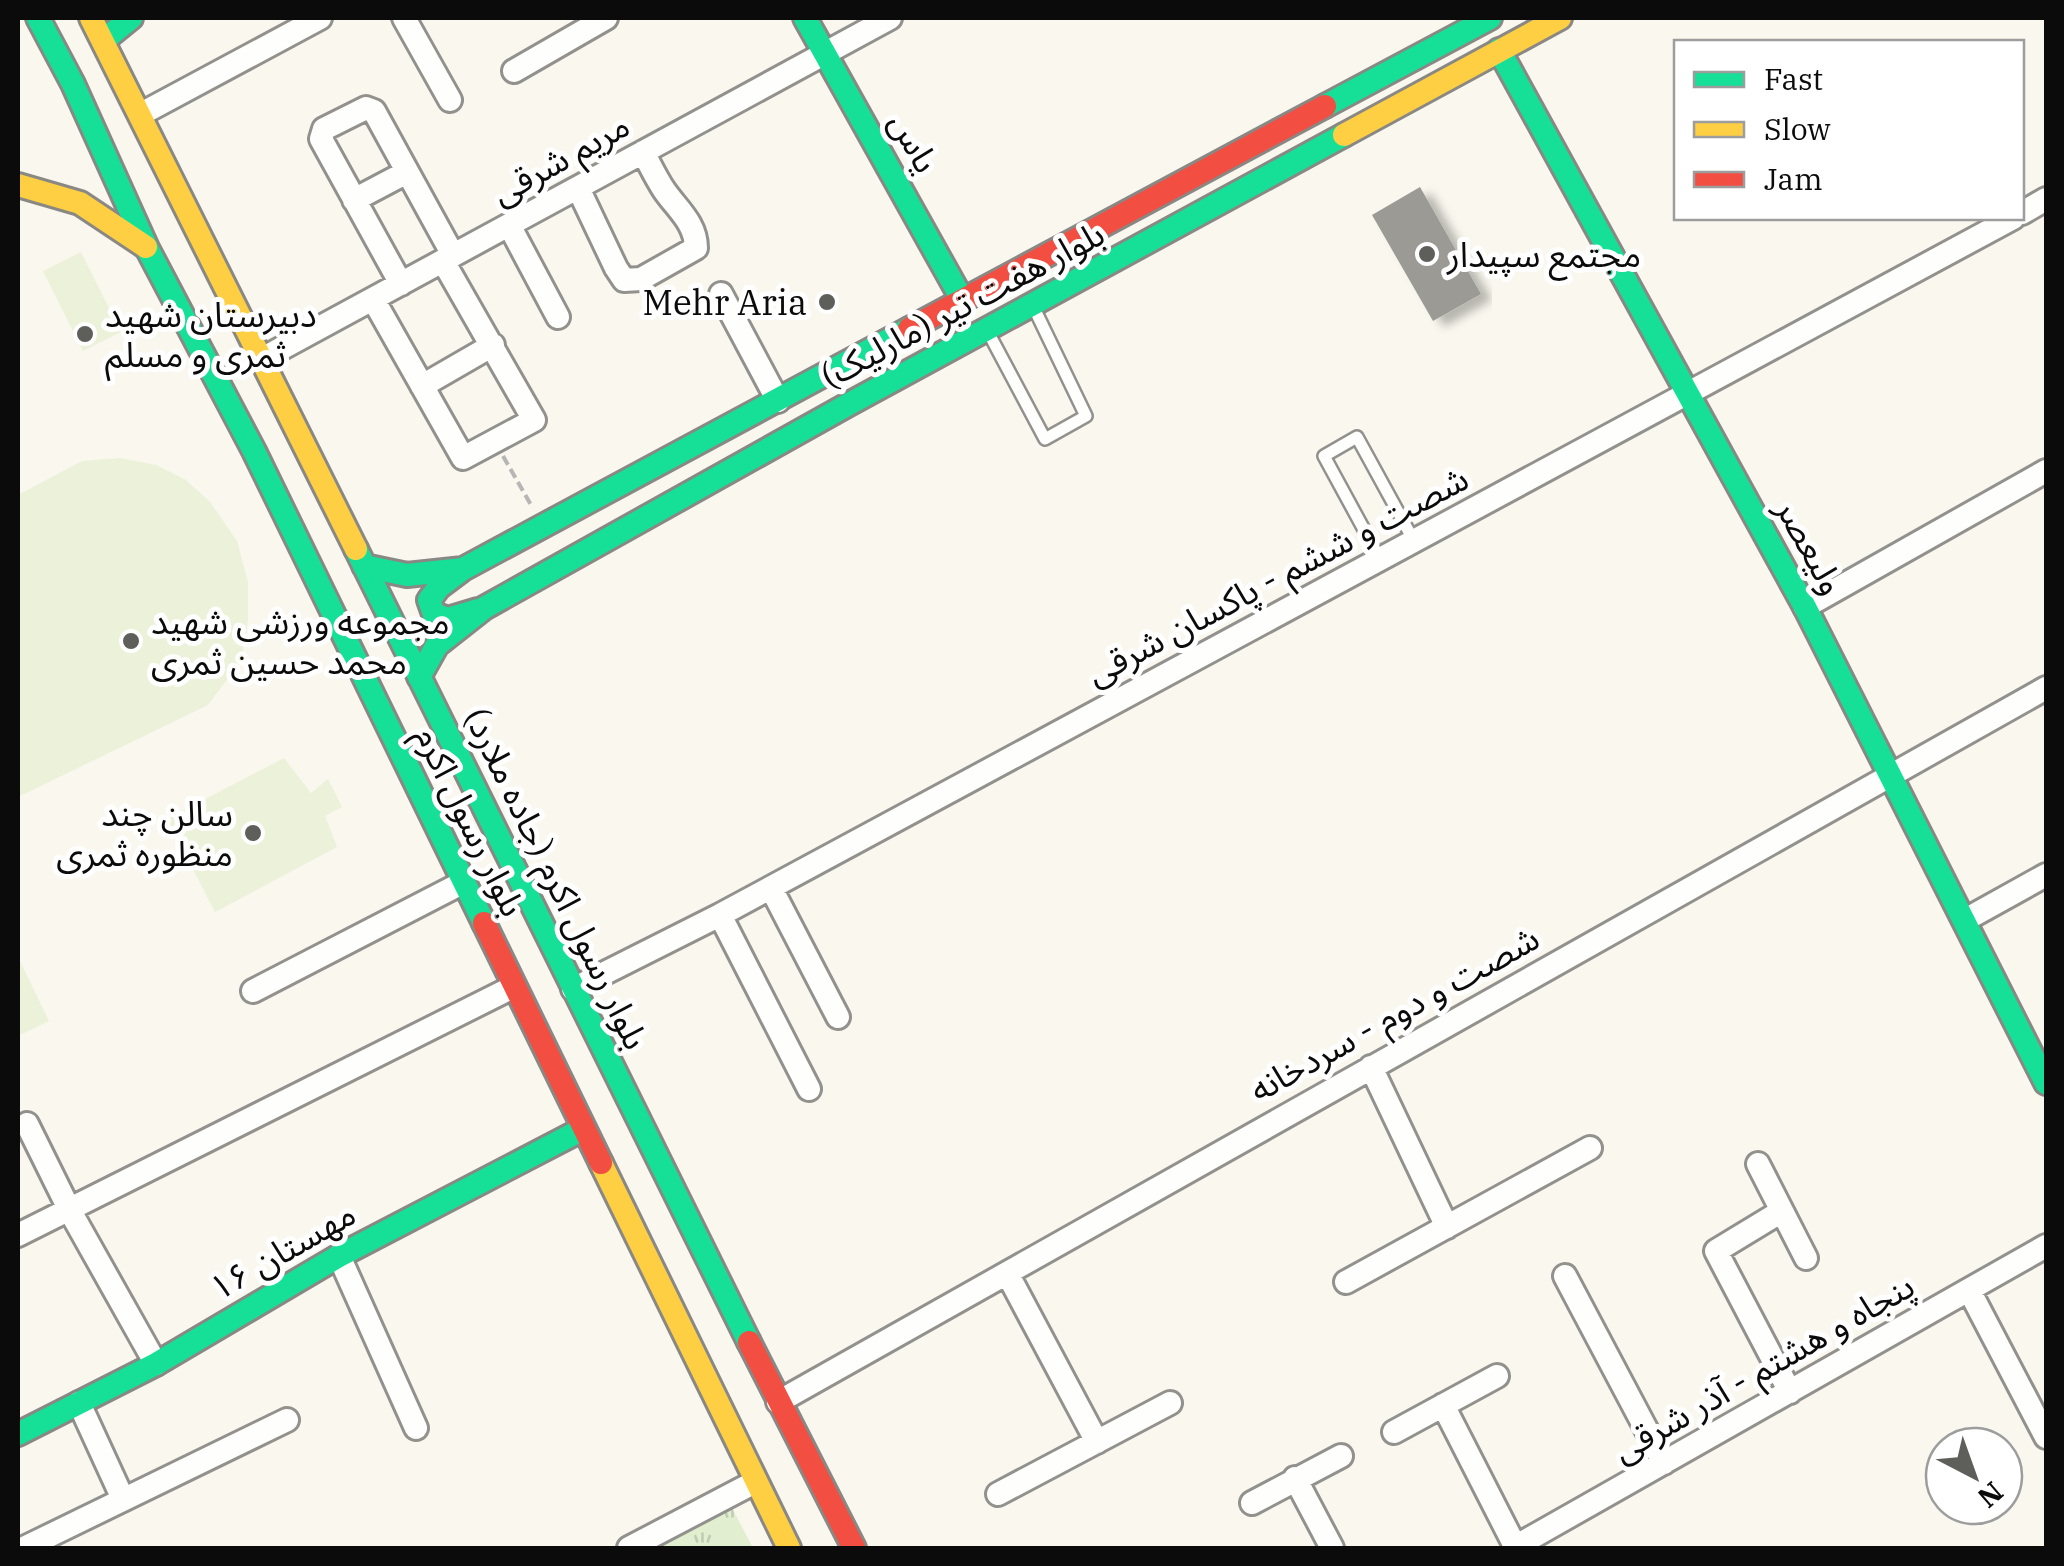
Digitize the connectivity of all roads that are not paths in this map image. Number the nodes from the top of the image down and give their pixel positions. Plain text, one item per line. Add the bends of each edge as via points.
1 (38, 18) edge
2 (131, 18) edge
3 (320, 18) edge
4 (404, 18) edge
5 (606, 18) edge
6 (805, 18) edge
7 (890, 18) edge
8 (1490, 18) edge
9 (1560, 18) edge
10 (96, 27) edge
11 (1499, 50) junction
12 (825, 53) junction
13 (514, 70) dead end
14 (450, 100) dead end
15 (142, 114) junction
16 (643, 152) junction
17 (407, 172) junction
18 (18, 185) edge
19 (578, 188) junction
20 (354, 200) junction
21 (2046, 200) edge
22 (2024, 212) edge
23 (2009, 220) edge
24 (509, 225) junction
25 (147, 248) junction
26 (448, 258) junction
27 (401, 284) junction
28 (721, 294) dead end
29 (373, 299) junction
30 (963, 301) junction
31 (1033, 305) junction
32 (558, 317) dead end
33 (986, 330) junction
34 (493, 345) junction
35 (262, 359) junction
36 (422, 386) junction
37 (1686, 395) junction
38 (778, 400) junction
39 (2046, 472) edge
40 (1414, 541) junction
41 (1380, 558) junction
42 (364, 566) junction
43 (463, 569) junction
44 (1805, 607) junction
45 (484, 608) junction
46 (419, 678) junction
47 (2046, 688) edge
48 (1891, 773) junction
49 (2046, 875) edge
50 (462, 882) junction
51 (770, 888) junction
52 (720, 915) junction
53 (1965, 920) junction
54 (513, 987) junction
55 (573, 989) junction
56 (253, 992) dead end
57 (838, 1017) dead end
58 (1371, 1067) junction
59 (2046, 1084) edge
60 (809, 1089) dead end
61 (27, 1124) dead end
62 (583, 1129) junction
63 (1590, 1148) dead end
64 (1758, 1164) dead end
65 (70, 1211) junction
66 (1782, 1211) junction
67 (1447, 1227) junction
68 (18, 1236) edge
69 (2046, 1246) edge
70 (338, 1256) junction
71 (1806, 1258) dead end
72 (1007, 1273) junction
73 (1565, 1276) dead end
74 (1346, 1282) dead end
75 (1969, 1290) junction
76 (156, 1364) junction
77 (1498, 1376) dead end
78 (1790, 1392) junction
79 (778, 1402) junction
80 (79, 1403) junction
81 (1170, 1403) dead end
82 (1442, 1406) junction
83 (287, 1420) dead end
84 (416, 1428) dead end
85 (1394, 1432) dead end
86 (18, 1434) edge
87 (2046, 1437) edge
88 (1098, 1442) junction
89 (1340, 1456) dead end
90 (1664, 1463) junction
91 (1296, 1478) junction
92 (755, 1482) junction
93 (998, 1494) dead end
94 (123, 1498) junction
95 (1252, 1503) dead end
96 (24, 1548) edge
97 (629, 1548) edge
98 (789, 1548) edge
99 (854, 1548) edge
100 (1332, 1548) edge
101 (1515, 1548) edge

1 - 25 main road, بلوار رسول اکرم
2 - 10 main road
3 - 15 street
4 - 14 street
5 - 13 street
6 - 12 main road, یاس
7 - 12 street, مریم شرقی
8 - 30 main road, بلوار هفت تیر (مارلیک)
9 - 11 main road, بلوار هفت تیر (مارلیک)
10 - 15 main road, بلوار رسول اکرم (جاده ملارد)
11 - 31 main road, بلوار هفت تیر (مارلیک)
11 - 37 main road, ولیعصر
12 - 16 street, مریم شرقی
12 - 30 main road, یاس
15 - 35 main road, بلوار رسول اکرم (جاده ملارد)
16 - 19 street, مریم شرقی
16 - 19 street via 696,236 696,248 640,279 624,280
17 - 20 street
17 - 20 street via 370,108 324,129 320,138
17 - 26 street
18 - 25 main road via 80,203
19 - 24 street, مریم شرقی
20 - 27 street
21 - 22 street
23 - 37 street, شصت و ششم - پاکسان شرقی
24 - 26 street, مریم شرقی
24 - 32 street
25 - 50 main road, بلوار رسول اکرم via 254,451
26 - 27 street, مریم شرقی
26 - 34 street
27 - 29 street, مریم شرقی
28 - 38 street
29 - 35 street, مریم شرقی
29 - 36 street
30 - 38 main road, بلوار هفت تیر (مارلیک)
31 - 33 main road, بلوار هفت تیر (مارلیک)
31 - 33 lane via 1086,416 1045,439
33 - 45 main road, بلوار هفت تیر (مارلیک)
34 - 36 street
34 - 36 street via 534,420 463,458
35 - 42 main road, بلوار رسول اکرم (جاده ملارد)
37 - 40 street, شصت و ششم - پاکسان شرقی
37 - 44 main road, ولیعصر
38 - 43 main road, بلوار هفت تیر (مارلیک)
39 - 44 street
40 - 41 street, شصت و ششم - پاکسان شرقی
40 - 41 lane via 1357,437 1324,456
41 - 51 street, شصت و ششم - پاکسان شرقی
42 - 43 main road, بلوار هفت تیر (مارلیک) via 406,575
42 - 46 main road, بلوار رسول اکرم (جاده ملارد)
43 - 45 main road via 430,600 434,614 448,619
44 - 48 main road, ولیعصر
45 - 46 main road, بلوار هفت تیر (مارلیک) via 436,646
46 - 55 main road, بلوار رسول اکرم (جاده ملارد)
47 - 48 street, شصت و دوم - سردخانه
48 - 53 main road, ولیعصر
48 - 58 street, شصت و دوم - سردخانه
49 - 53 street
50 - 54 main road, بلوار رسول اکرم
50 - 56 street
51 - 52 street, شصت و ششم - پاکسان شرقی
51 - 57 street
52 - 55 street, شصت و ششم - پاکسان شرقی
52 - 60 street
53 - 59 main road, ولیعصر
54 - 62 main road, بلوار رسول اکرم
54 - 65 street
55 - 79 main road, بلوار رسول اکرم (جاده ملارد)
58 - 67 street
58 - 72 street, شصت و دوم - سردخانه
61 - 65 street
62 - 70 main road, مهستان ۱۶
62 - 92 main road, بلوار رسول اکرم
63 - 67 street
64 - 66 street
65 - 68 street
65 - 76 street
66 - 71 street
66 - 78 street via 1716,1251
67 - 74 street
69 - 75 street, پنجاه و هشتم - آذر شرقی
70 - 76 main road, مهستان ۱۶
70 - 84 street
72 - 79 street, شصت و دوم - سردخانه
72 - 88 street
73 - 90 street
75 - 78 street, پنجاه و هشتم - آذر شرقی
75 - 87 street
76 - 80 main road, مهستان ۱۶
77 - 82 street
78 - 90 street, پنجاه و هشتم - آذر شرقی
79 - 99 main road, بلوار رسول اکرم (جاده ملارد)
80 - 86 main road, مهستان ۱۶
80 - 94 street
81 - 88 street
82 - 85 street
82 - 101 street
83 - 94 street
88 - 93 street
89 - 91 street
90 - 101 street, پنجاه و هشتم - آذر شرقی
91 - 95 street
91 - 100 street
92 - 97 street
92 - 98 main road, بلوار رسول اکرم
94 - 96 street

